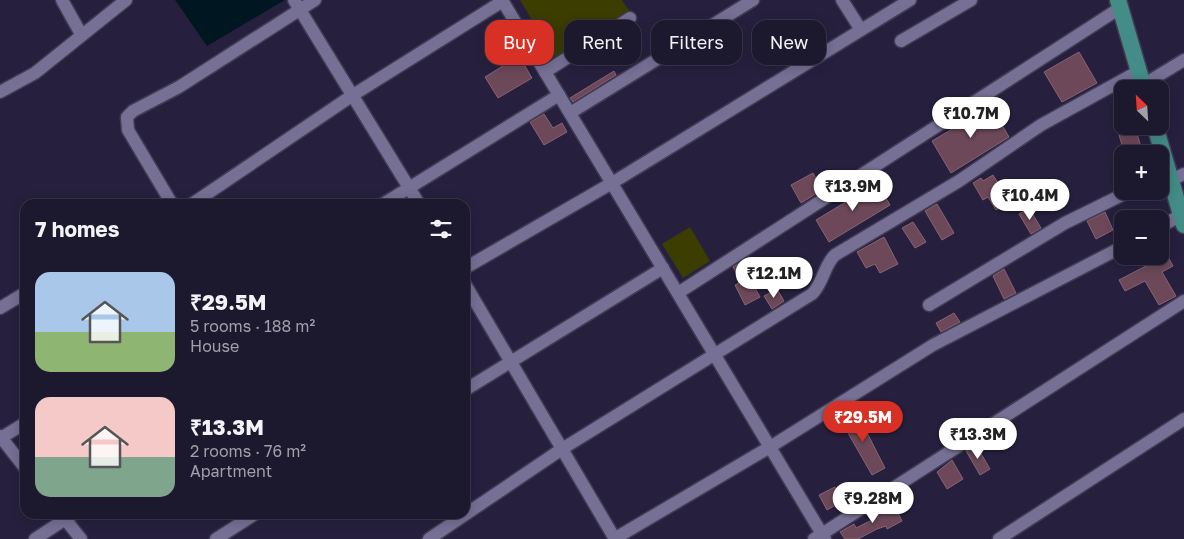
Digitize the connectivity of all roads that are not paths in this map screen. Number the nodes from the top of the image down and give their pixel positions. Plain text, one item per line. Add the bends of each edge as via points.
1 (62, 0) edge
2 (126, 0) edge
3 (315, 0) edge
4 (503, 0) edge
5 (753, 0) edge
6 (842, 0) edge
7 (910, 0) edge
8 (971, 0) edge
9 (1119, 4) edge
10 (297, 5) edge
11 (630, 18) dead end
12 (861, 30) junction
13 (81, 34) junction
14 (900, 41) dead end
15 (1184, 60) edge
16 (545, 72) junction
17 (1141, 80) edge
18 (1146, 80) edge
19 (0, 92) edge
20 (1114, 94) edge
21 (353, 95) junction
22 (559, 95) junction
23 (570, 113) junction
24 (1158, 135) edge
25 (1170, 174) edge
26 (612, 183) junction
27 (410, 187) junction
28 (169, 199) edge
29 (199, 199) edge
30 (391, 199) edge
31 (416, 199) edge
32 (1114, 199) edge
33 (1179, 220) edge
34 (1114, 251) edge
35 (470, 265) edge
36 (663, 268) junction
37 (470, 292) edge
38 (678, 293) junction
39 (20, 296) edge
40 (1182, 302) edge
41 (929, 305) dead end
42 (0, 308) edge
43 (715, 354) junction
44 (511, 361) junction
45 (470, 387) edge
46 (1184, 419) edge
47 (20, 426) edge
48 (1, 437) edge
49 (770, 447) junction
50 (562, 449) junction
51 (20, 462) edge
52 (470, 511) edge
53 (61, 519) edge
54 (68, 519) edge
55 (247, 519) edge
56 (459, 519) edge
57 (820, 537) edge
58 (35, 539) edge
59 (81, 539) edge
60 (216, 539) edge
61 (429, 539) edge
62 (614, 539) edge
63 (999, 539) edge

1 - 13 street
2 - 13 street
3 - 10 street
4 - 16 street
4 - 21 street
5 - 23 street
6 - 12 street
7 - 12 street
8 - 14 street
9 - 17 main road
9 - 38 street
10 - 21 street
10 - 28 street via 178,87 127,116 128,130
11 - 16 street
12 - 26 street
13 - 19 street via 35,73
15 - 18 street
16 - 22 street
20 - 43 street via 1041,125 959,181 835,254 822,283 812,294
21 - 27 street
21 - 29 street
22 - 23 street
22 - 27 street
23 - 26 street
24 - 25 main road
25 - 33 main road
26 - 35 street
26 - 36 street
27 - 30 street
27 - 31 street
32 - 41 street via 1065,223
34 - 49 street via 933,345
36 - 38 street
36 - 44 street
37 - 44 street
38 - 43 street
39 - 42 street
40 - 57 street
43 - 49 street
43 - 50 street
44 - 45 street
44 - 50 street
46 - 63 street
47 - 48 street
48 - 51 street
49 - 57 street
49 - 62 street
50 - 52 street
50 - 62 street
53 - 58 street
54 - 59 street
55 - 60 street
56 - 61 street

